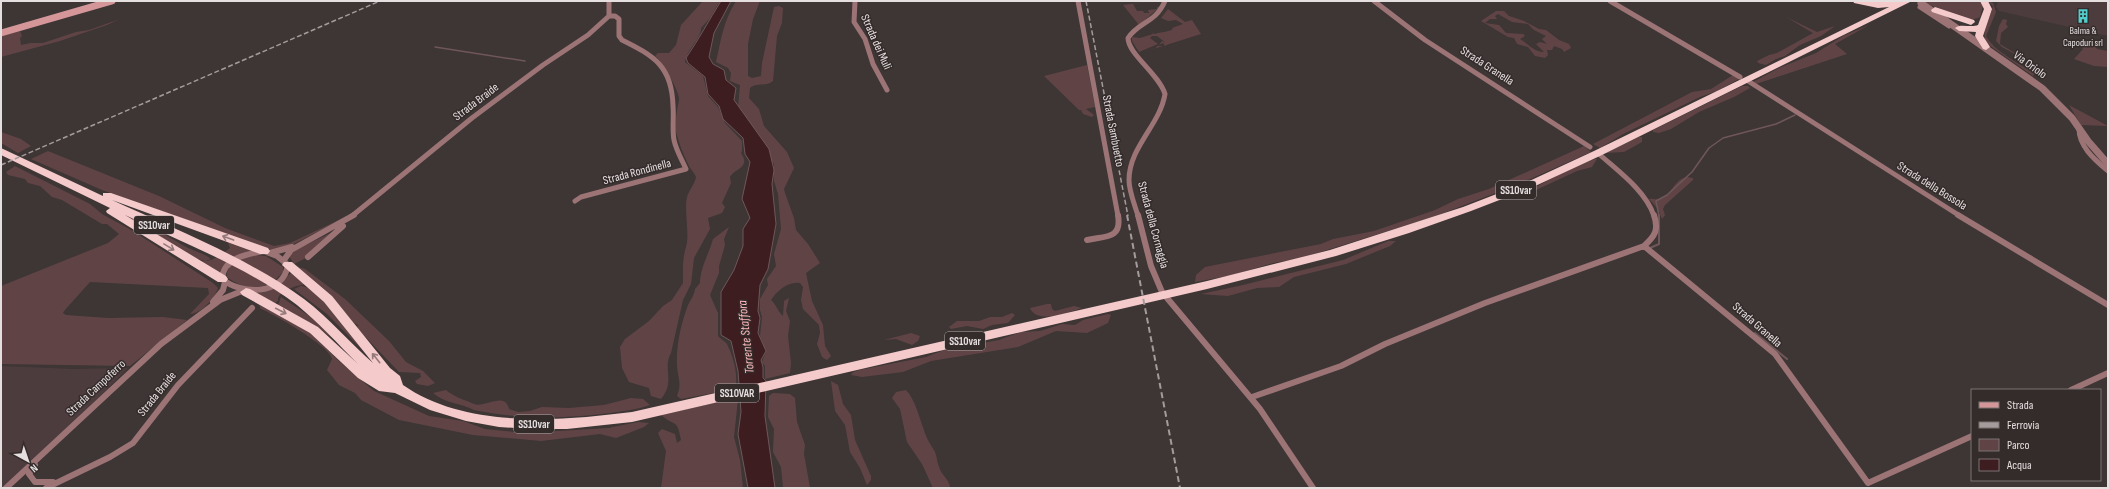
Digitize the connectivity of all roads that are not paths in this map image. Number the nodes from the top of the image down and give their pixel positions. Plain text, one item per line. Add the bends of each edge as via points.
1 (609, 1) edge
2 (855, 1) edge
3 (1078, 1) edge
4 (1165, 1) edge
5 (1374, 1) edge
6 (1610, 1) edge
7 (1857, 1) edge
8 (1984, 1) edge
9 (108, 2) edge
10 (1902, 3) edge
11 (1921, 5) joint
12 (1935, 10) junction
13 (609, 16) junction
14 (1986, 16) junction
15 (1971, 22) junction
16 (1863, 23) junction
17 (1981, 27) junction
18 (1959, 28) junction
19 (1, 33) edge
20 (1976, 39) junction
21 (1986, 47) junction
22 (1740, 77) dead end
23 (1748, 81) dead end
24 (887, 90) dead end
25 (2079, 127) junction
26 (1590, 147) dead end
27 (3, 152) edge
28 (1599, 154) dead end
29 (2108, 164) edge
30 (2108, 171) edge
31 (91, 195) junction
32 (575, 201) dead end
33 (348, 220) junction
34 (1087, 240) dead end
35 (301, 244) junction
36 (1644, 246) junction
37 (267, 252) junction
38 (308, 257) dead end
39 (286, 262) junction
40 (223, 280) junction
41 (244, 291) junction
42 (2108, 305) edge
43 (252, 308) dead end
44 (205, 310) junction
45 (843, 369) joint
46 (2108, 373) edge
47 (398, 388) junction
48 (2073, 389) edge
49 (1252, 397) junction
50 (632, 417) joint
51 (1971, 436) edge
52 (39, 458) junction
53 (68, 477) junction
54 (8, 487) edge
55 (46, 488) edge
56 (1313, 488) edge

1 - 13 street
2 - 24 street, Strada dei Muli via 854,22 865,39
3 - 34 street, Strada Sambuetto via 1120,226 1114,234
4 - 49 street, Strada della Cornaggia via 1157,17 1134,32 1127,41 1157,75 1165,95 1134,155 1129,179 1145,247 1163,293
5 - 26 street, Strada Granella via 1425,40
6 - 22 street
7 - 10 highway via 1878,5
7 - 16 highway via 1870,13 1862,20
8 - 14 highway via 1988,8
9 - 19 main road
10 - 16 highway, SS10var
11 - 12 street, Via Oriolo
11 - 20 street via 1962,34
12 - 15 highway
12 - 18 street, Via Oriolo
13 - 32 street, Strada Rondinella via 616,16 619,19 619,36 622,40 650,54 664,70 673,92 674,140 686,170 581,197
13 - 33 street, Strada Braide via 588,35 472,118
14 - 15 highway
14 - 17 highway
15 - 18 highway via 1962,24
16 - 45 highway, SS10var via 1598,153 1503,195 1418,226 1332,253 1207,286
17 - 18 highway via 1973,30
17 - 21 highway via 1979,36
18 - 20 street, Via Oriolo
20 - 21 street, Via Oriolo
21 - 25 street, Via Oriolo via 2042,88
23 - 42 street, Strada della Bossola via 1936,202
25 - 29 street, Via Oriolo
25 - 30 street via 2080,141
27 - 31 highway, SS10var
28 - 36 street via 1650,207 1657,231 1654,238
37 -> 31 highway via 100,193
31 -> 40 highway via 93,200
31 - 47 highway, SS10var via 286,292 313,312 373,371
33 - 35 street, Strada Braide
33 - 38 street, Strada Braide
35 - 37 street, Strada Braide
35 - 39 street, Strada Braide via 291,250
36 - 49 street via 1485,303 1385,344 1341,366
36 - 51 street, Strada Granella via 1775,354 1868,483
37 - 39 street
37 - 40 street, Strada Braide via 246,254 233,261 223,271
39 - 41 street, Strada Braide via 288,272 276,284 263,290
47 -> 39 highway via 396,379 386,371 328,299
40 - 41 street
40 - 44 street, Strada Braide via 223,290
41 - 44 street, Strada Braide via 220,300
41 -> 47 highway via 324,337 362,375 382,388
43 - 53 street, Strada Braide via 178,385 133,443 124,450
44 - 52 street, Strada Campoferro via 130,371
45 - 50 highway, SS10VAR
46 - 48 street
47 - 50 highway, SS10var via 437,407 505,423 554,425
49 - 56 street, Strada della Cornaggia
52 - 53 street, Strada Braide via 29,474 35,482 48,484
52 - 54 street, Strada Campoferro
53 - 55 street, Strada Braide

